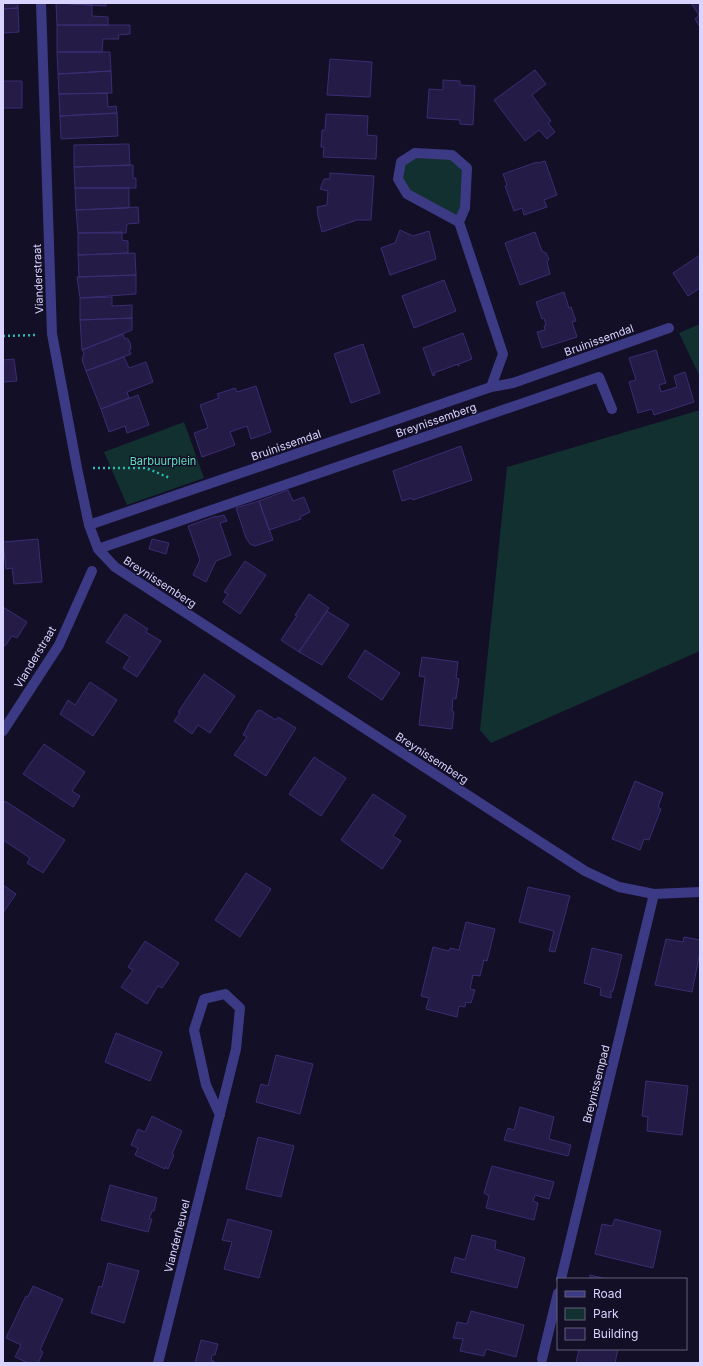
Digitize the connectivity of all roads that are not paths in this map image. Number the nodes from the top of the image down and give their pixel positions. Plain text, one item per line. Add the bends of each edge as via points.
1 (41, 3) edge
2 (459, 222) junction
3 (669, 328) dead end
4 (491, 387) junction
5 (612, 408) dead end
6 (89, 525) junction
7 (98, 549) junction
8 (92, 571) dead end
9 (3, 731) edge
10 (700, 892) edge
11 (654, 894) junction
12 (220, 1115) junction
13 (561, 1278) edge
14 (557, 1297) edge
15 (542, 1359) dead end
16 (158, 1363) edge

1 - 6 street, Vianderstraat via 52,334
2 - 2 street via 465,208 467,168 452,155 416,153 401,162 398,179 407,194
2 - 4 street via 503,354
3 - 4 street, Bruinissemdal via 512,383
4 - 6 street, Bruinissemdal
5 - 7 street, Breynissemberg via 599,377
6 - 7 street, Vianderstraat
7 - 11 street, Breynissemberg via 115,567 585,872 619,887
8 - 9 street, Vianderstraat via 60,645
10 - 11 street, Breynissemberg
11 - 13 street, Breynissempad
12 - 12 street, Vianderheuvel via 206,1085 194,1030 204,999 225,994 240,1008 236,1049
12 - 16 street, Vianderheuvel
14 - 15 street

